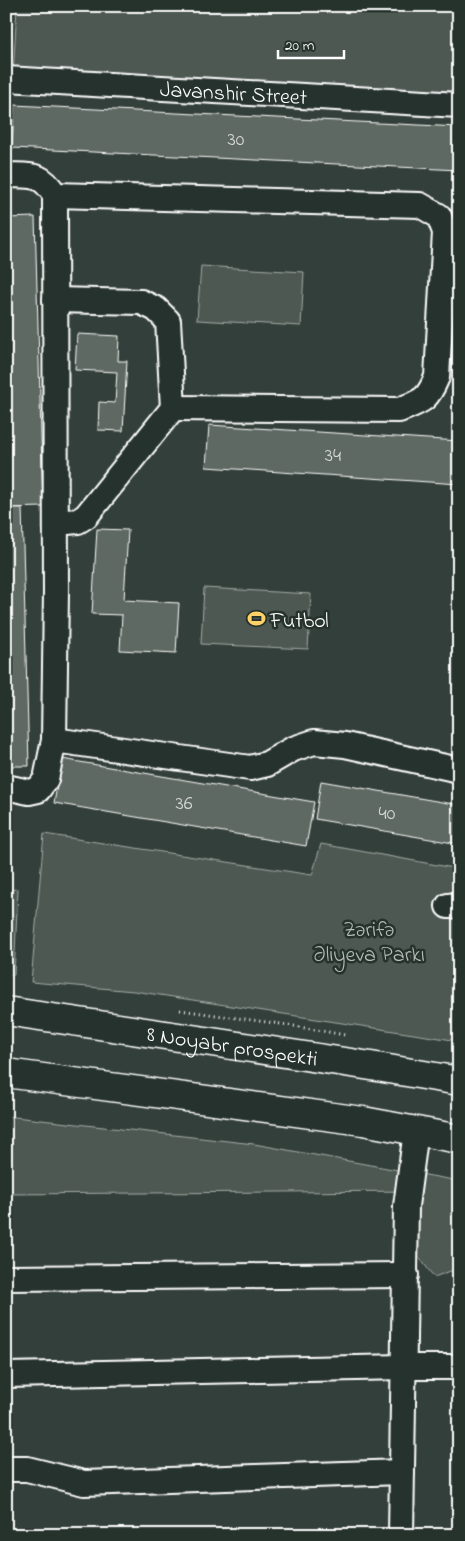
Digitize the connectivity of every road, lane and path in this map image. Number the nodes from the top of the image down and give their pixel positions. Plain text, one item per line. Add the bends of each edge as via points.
1 (6, 79) edge
2 (459, 105) edge
3 (6, 175) edge
4 (55, 195) junction
5 (55, 300) junction
6 (173, 408) junction
7 (56, 523) junction
8 (54, 740) junction
9 (459, 770) edge
10 (6, 787) edge
11 (6, 1010) edge
12 (6, 1073) edge
13 (459, 1081) edge
14 (416, 1131) junction
15 (459, 1139) edge
16 (406, 1275) junction
17 (6, 1278) edge
18 (404, 1366) junction
19 (459, 1367) edge
20 (6, 1375) edge
21 (6, 1469) edge
22 (402, 1472) junction
23 (401, 1535) edge

1 - 2 street, Javanshir Street
3 - 4 street via 35,176 47,182
4 - 5 street
4 - 6 street via 420,206 439,216 445,232 437,377 430,394 399,410
5 - 6 street via 141,302 156,308 168,321
5 - 7 street
6 - 7 street via 86,516 78,521
7 - 8 street
8 - 9 street via 250,768 267,764 293,748 314,742
8 - 10 street via 46,779 38,790 29,792
11 - 13 highway, 8 Noyabr prospekti
12 - 14 highway
14 - 15 highway
14 - 16 street via 406,1206
16 - 17 street
16 - 18 street
18 - 19 street
18 - 20 street
18 - 22 street
21 - 22 street via 27,1469 84,1483
22 - 23 street

